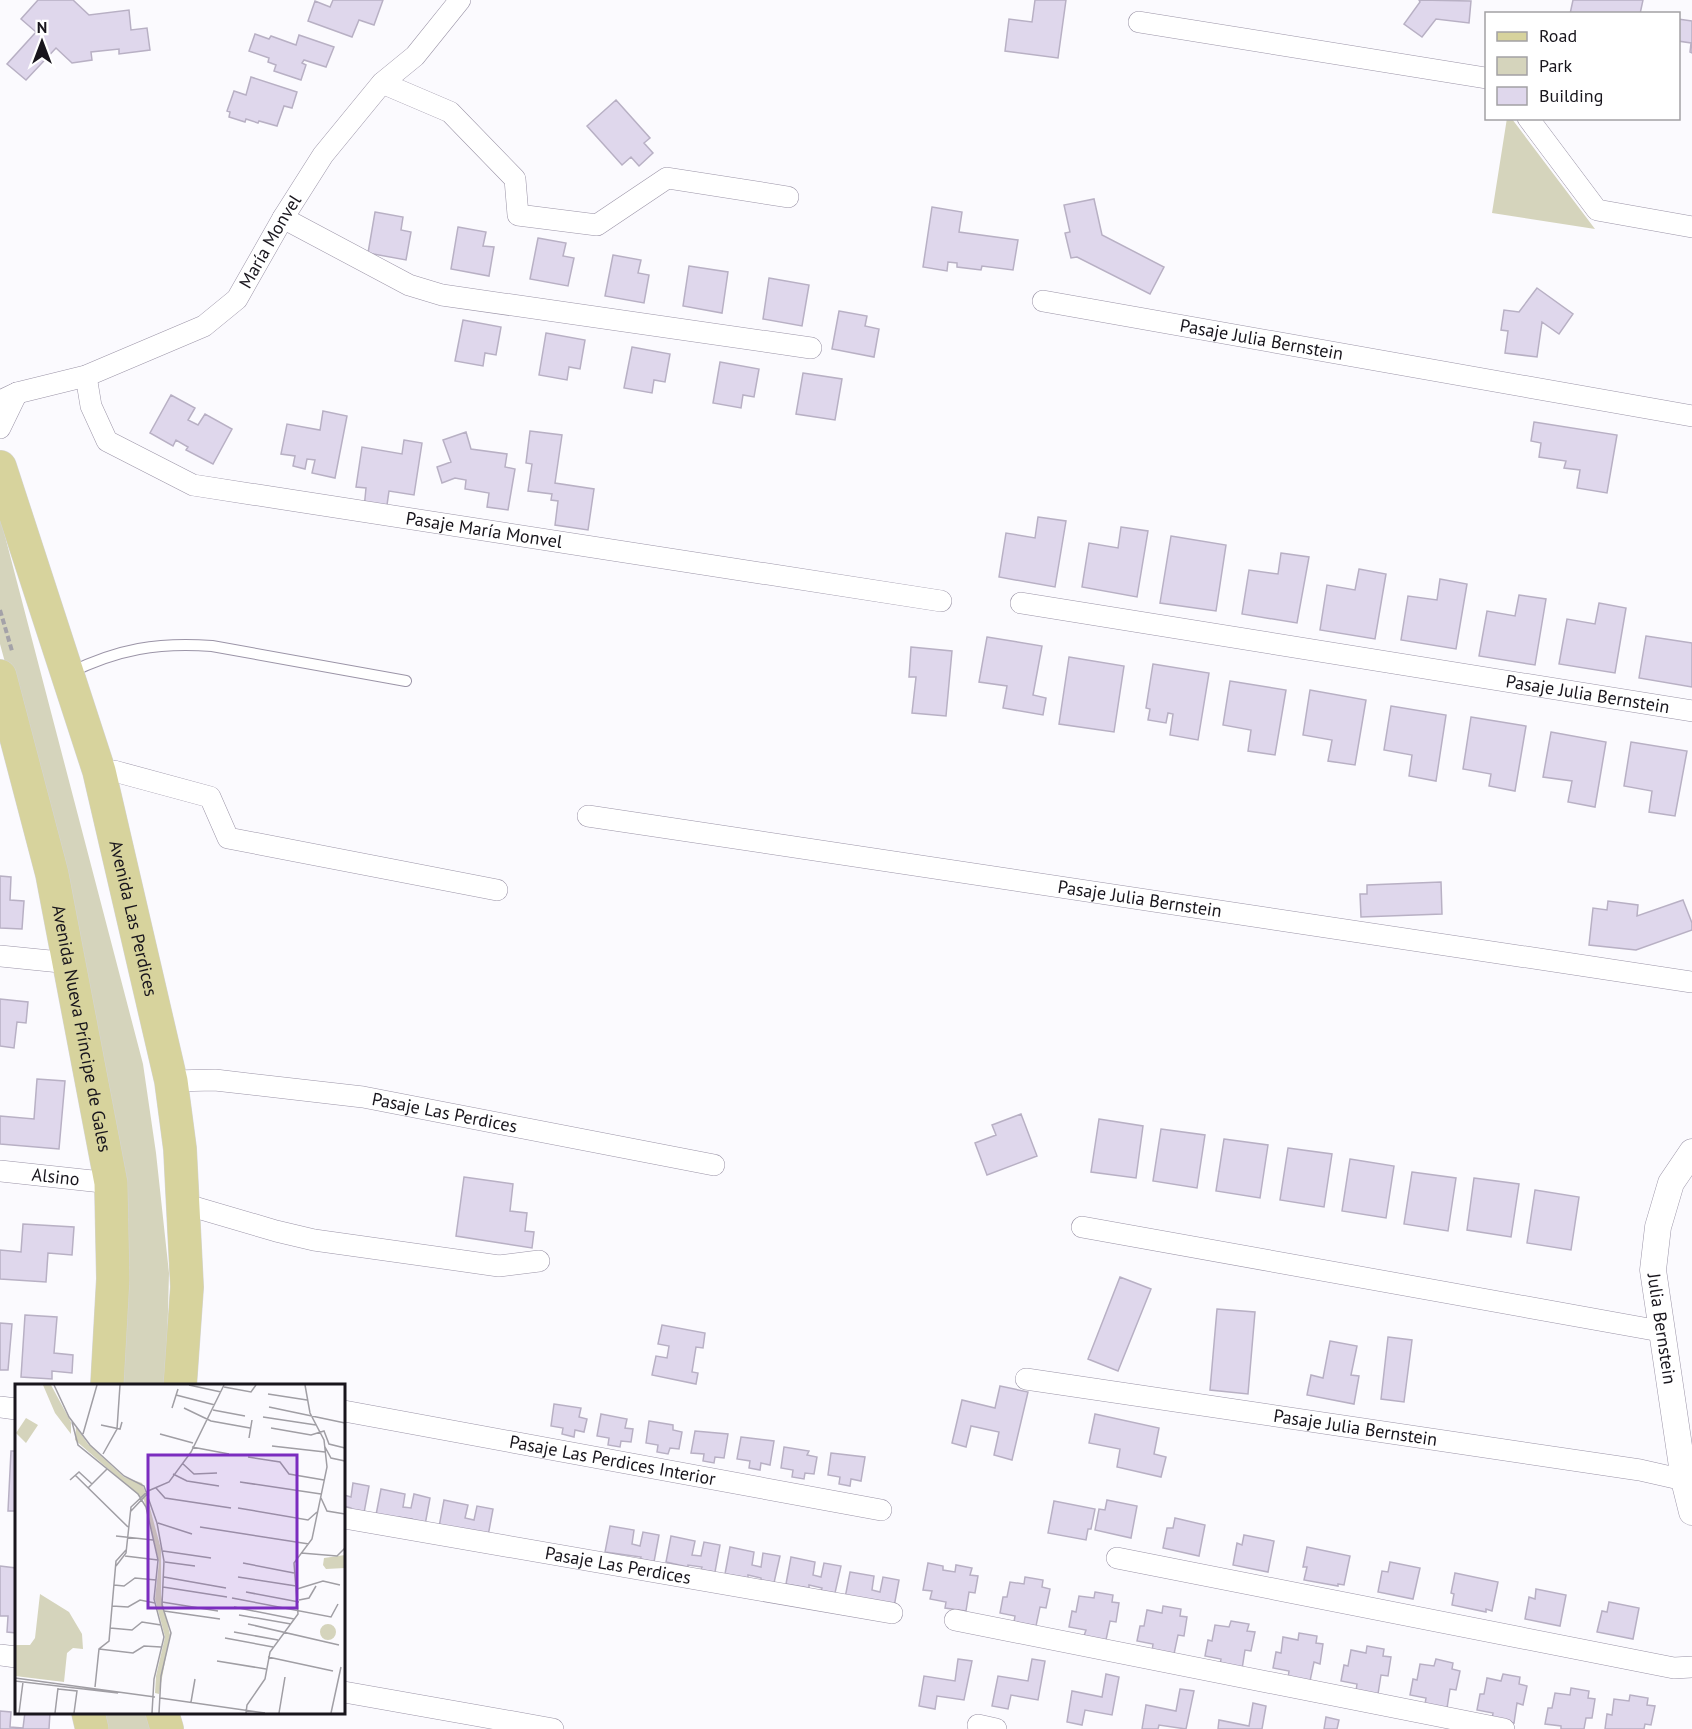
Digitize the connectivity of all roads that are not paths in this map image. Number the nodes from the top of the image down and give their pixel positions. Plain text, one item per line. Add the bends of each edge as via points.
1 (460, 0) edge
2 (1139, 22) dead end
3 (1485, 78) edge
4 (382, 83) junction
5 (1530, 120) edge
6 (788, 197) dead end
7 (283, 218) junction
8 (1692, 227) edge
9 (1043, 301) dead end
10 (811, 348) dead end
11 (86, 376) junction
12 (9, 397) edge
13 (1692, 416) edge
14 (0, 428) edge
15 (0, 467) edge
16 (940, 601) dead end
17 (1021, 603) dead end
18 (67, 674) junction
19 (0, 676) edge
20 (406, 681) dead end
21 (1692, 711) edge
22 (99, 771) junction
23 (588, 816) dead end
24 (497, 890) dead end
25 (0, 956) edge
26 (70, 963) junction
27 (1692, 982) edge
28 (171, 1081) junction
29 (1692, 1152) edge
30 (714, 1165) dead end
31 (0, 1171) edge
32 (111, 1184) junction
33 (184, 1204) junction
34 (1082, 1227) dead end
35 (539, 1261) dead end
36 (1660, 1331) junction
37 (1026, 1379) dead end
38 (107, 1384) edge
39 (187, 1384) edge
40 (0, 1407) edge
41 (15, 1409) edge
42 (345, 1411) edge
43 (1684, 1480) junction
44 (881, 1510) dead end
45 (1692, 1512) edge
46 (345, 1518) edge
47 (1116, 1558) dead end
48 (892, 1613) dead end
49 (955, 1620) dead end
50 (0, 1655) edge
51 (15, 1657) edge
52 (1692, 1667) edge
53 (345, 1692) edge
54 (88, 1714) edge
55 (162, 1714) edge
56 (92, 1729) edge
57 (167, 1729) edge
58 (553, 1729) edge
59 (1504, 1729) edge

1 - 4 street, María Monvel via 415,56
2 - 3 street
4 - 6 street via 450,112 515,179 518,215 597,225 667,178
4 - 7 street, María Monvel via 324,155
5 - 8 street via 1597,210
7 - 10 street via 409,285 442,295
7 - 11 street, María Monvel via 237,298 204,326
9 - 13 street, Pasaje Julia Bernstein
11 - 12 street, María Monvel
11 - 16 street, Pasaje María Monvel via 91,406 107,441 193,485
12 - 14 street, María Monvel
15 - 18 main road, Avenida Las Perdices
17 - 21 street, Pasaje Julia Bernstein
18 - 20 lane via 117,653 188,644
18 - 22 main road, Avenida Las Perdices
19 - 26 main road, Avenida Nueva Príncipe de Gales via 52,874
22 - 24 street via 114,771 210,797 228,838
22 - 28 main road, Avenida Las Perdices
23 - 27 street, Pasaje Julia Bernstein
25 - 26 street
26 - 32 main road, Avenida Nueva Príncipe de Gales
28 - 30 street, Pasaje Las Perdices via 215,1080 363,1097
28 - 33 main road, Avenida Las Perdices
29 - 36 street, Julia Bernstein via 1671,1183 1658,1227 1653,1270
31 - 32 street, Alsino
32 - 38 main road, Avenida Nueva Príncipe de Gales via 113,1279
33 - 35 street via 314,1240 500,1266
33 - 39 main road, Avenida Las Perdices
34 - 36 street
36 - 43 street, Julia Bernstein
37 - 43 street, Pasaje Julia Bernstein via 1640,1470
40 - 41 street
42 - 44 street, Pasaje Las Perdices Interior
43 - 45 street, Julia Bernstein
46 - 48 street, Pasaje Las Perdices
47 - 52 street via 1674,1668
49 - 59 street
50 - 51 street
53 - 58 street
54 - 56 main road
55 - 57 main road

